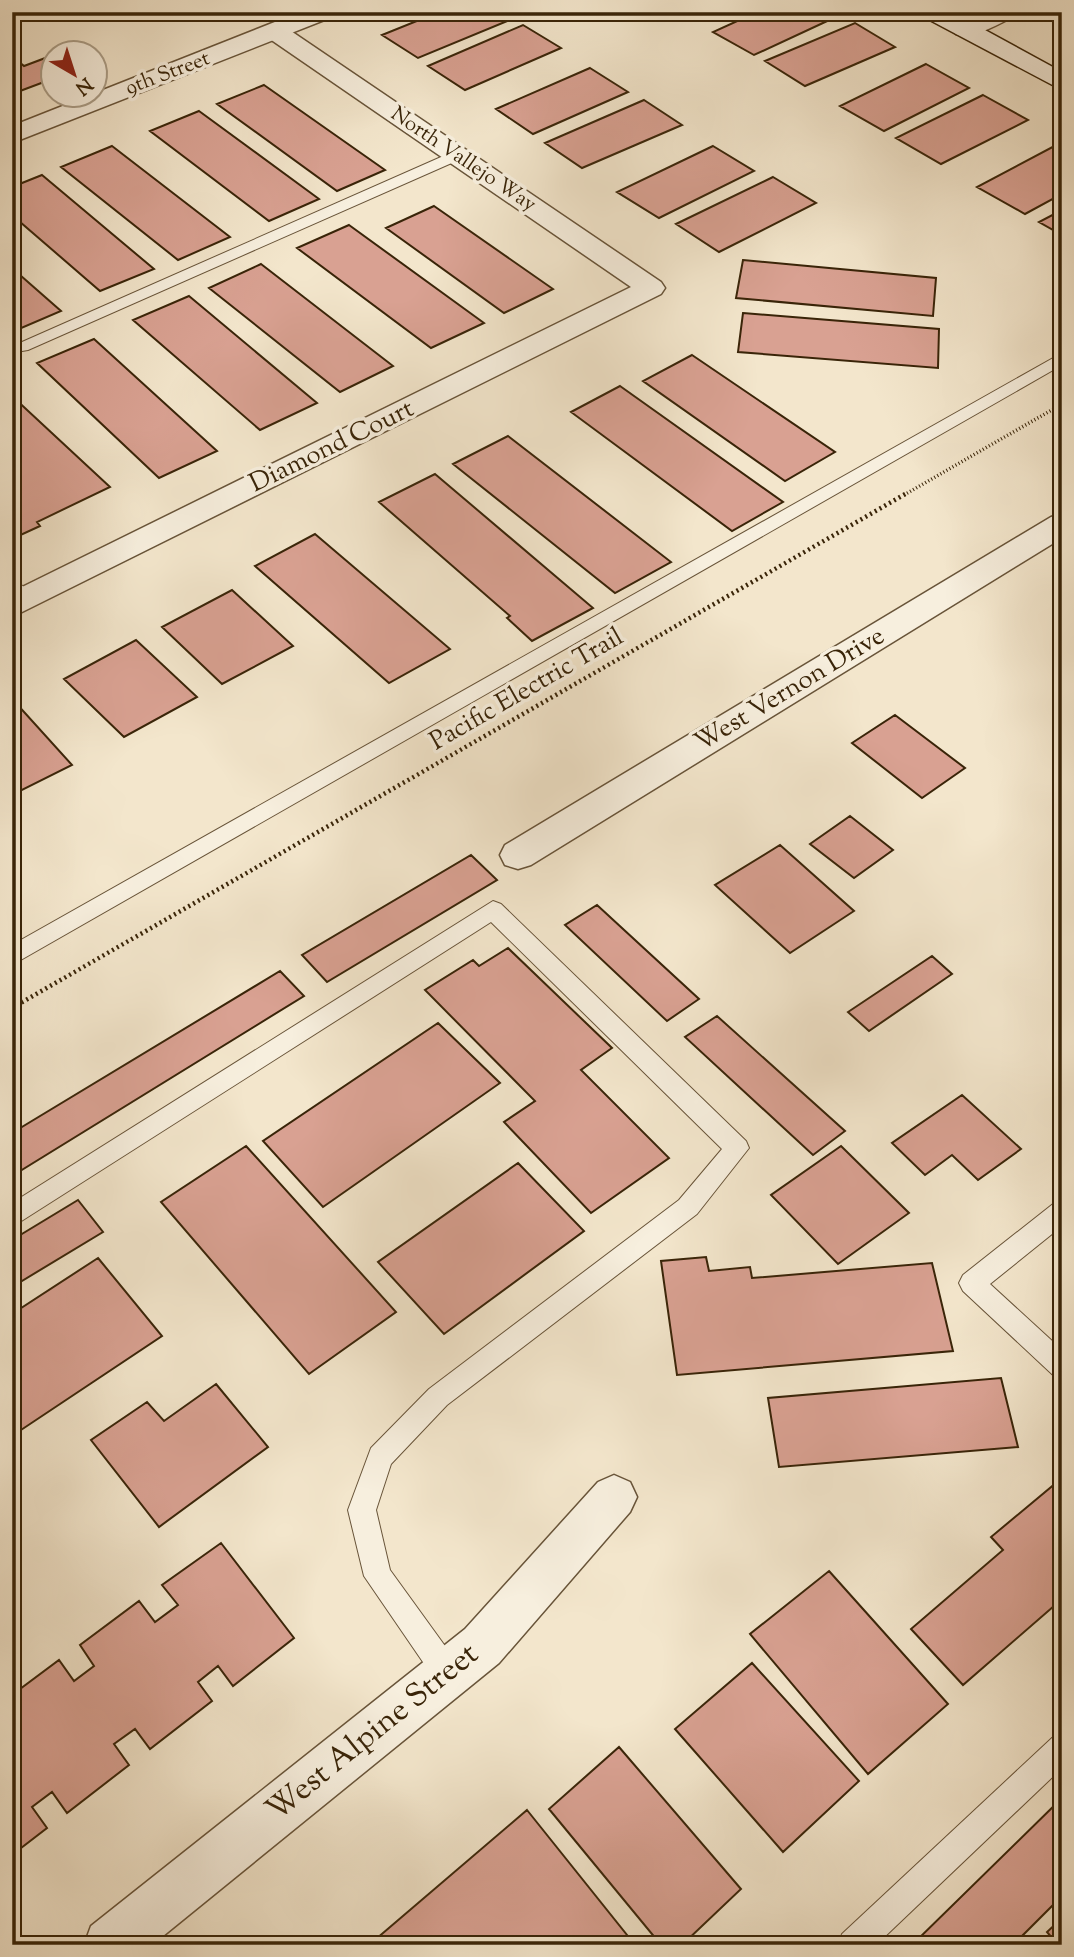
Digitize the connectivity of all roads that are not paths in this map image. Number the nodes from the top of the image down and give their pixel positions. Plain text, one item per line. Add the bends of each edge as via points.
1 (323, 12) edge
2 (933, 12) edge
3 (1004, 12) edge
4 (965, 29) junction
5 (276, 32) junction
6 (1062, 82) edge
7 (12, 135) edge
8 (457, 155) junction
9 (651, 288) joint
10 (22, 346) dead end
11 (1062, 358) edge
12 (1062, 524) edge
13 (16, 598) edge
14 (518, 855) dead end
15 (12, 956) edge
16 (1062, 1211) edge
17 (12, 1216) edge
18 (1062, 1367) edge
19 (614, 1497) dead end
20 (448, 1674) junction
21 (1062, 1748) edge
22 (110, 1945) edge
23 (853, 1945) edge

1 - 5 street, 9th Street
2 - 4 street
3 - 4 street
4 - 6 street
5 - 7 street, 9th Street
5 - 8 street, North Vallejo Way
8 - 9 street, North Vallejo Way
8 - 10 lane
9 - 13 street, Diamond Court
11 - 15 lane
12 - 14 street, West Vernon Drive
16 - 18 lane via 972,1283
17 - 20 lane via 493,910 737,1149 688,1207 438,1397 380,1457 362,1510 378,1576
19 - 20 street, West Alpine Street via 482,1646
20 - 22 street, West Alpine Street
21 - 23 lane

